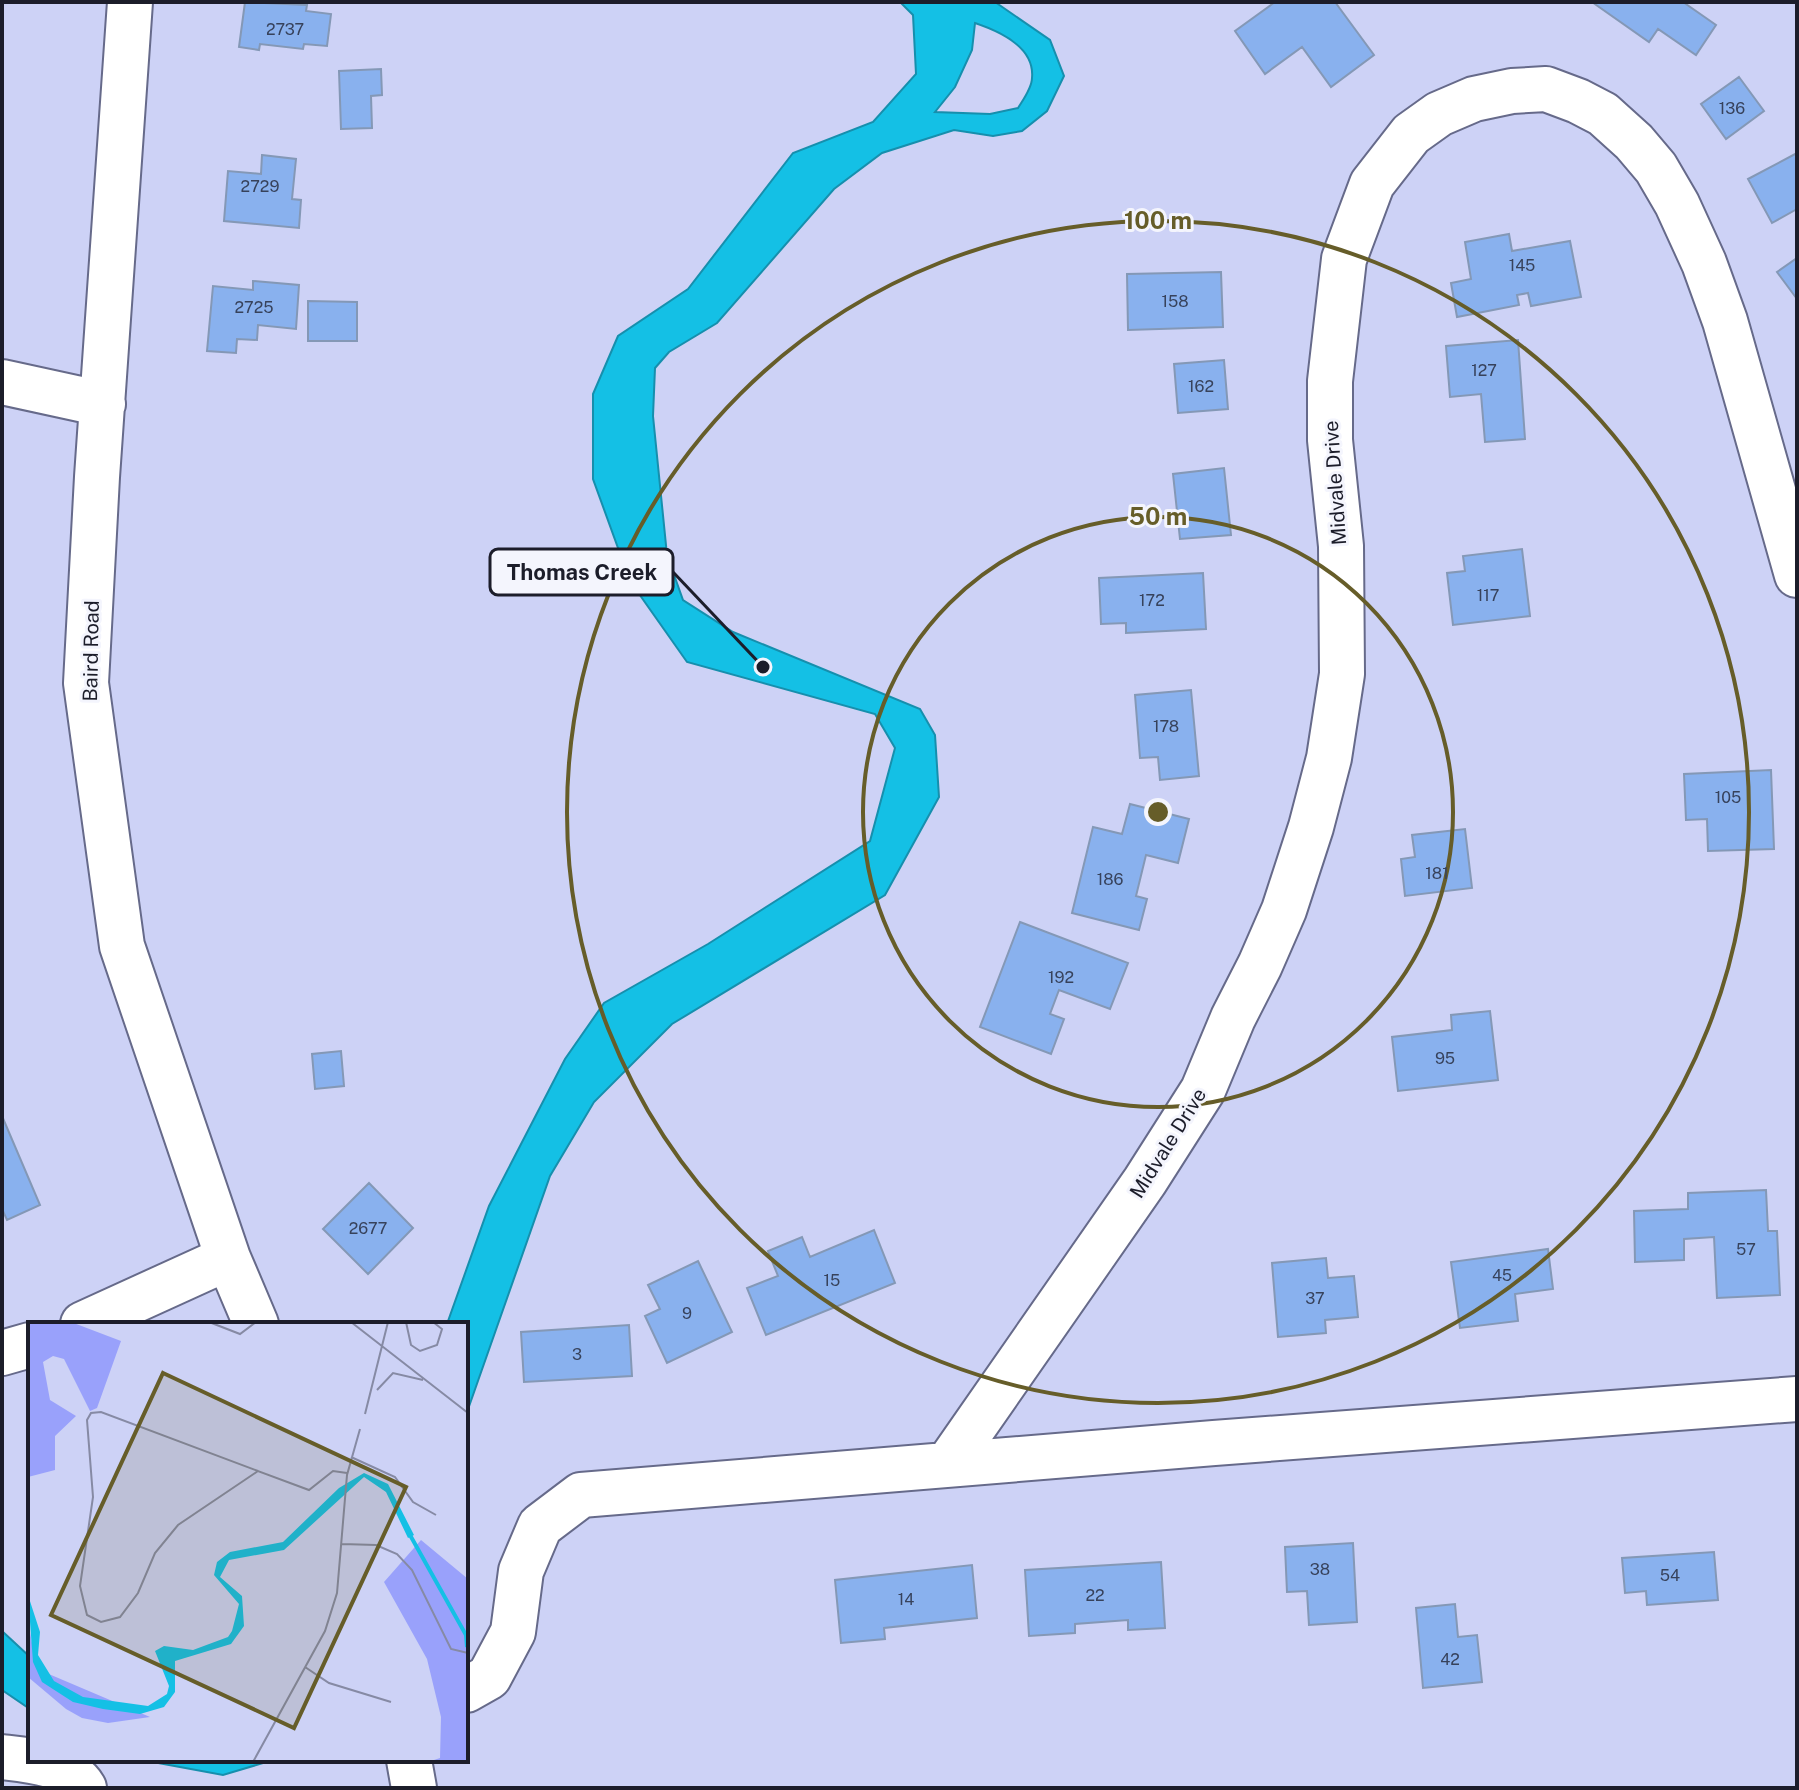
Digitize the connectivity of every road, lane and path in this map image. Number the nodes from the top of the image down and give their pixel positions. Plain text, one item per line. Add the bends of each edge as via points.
1 (130, 2) edge
2 (2, 382) edge
3 (103, 404) junction
4 (1797, 575) edge
5 (228, 1258) junction
6 (87, 1322) edge
7 (255, 1322) edge
8 (28, 1346) edge
9 (2, 1353) edge
10 (1797, 1399) edge
11 (948, 1464) junction
12 (468, 1689) edge
13 (2, 1757) edge
14 (28, 1760) edge
15 (41, 1762) edge
16 (409, 1762) edge
17 (84, 1788) edge
18 (414, 1788) edge

1 - 3 street, Baird Road
2 - 3 street
3 - 5 street, Baird Road via 86,683 112,885 122,946
4 - 11 street, Midvale Drive via 1704,263 1677,204 1634,142 1603,114 1546,89 1474,99 1411,134 1372,184 1344,259 1330,381 1341,546 1342,674 1329,758 1284,910 1203,1090
5 - 6 street
5 - 7 street, Baird Road
8 - 9 street
10 - 11 street
11 - 12 street via 581,1495 540,1526 521,1571 513,1632 489,1677
13 - 14 street
15 - 17 street
16 - 18 street

